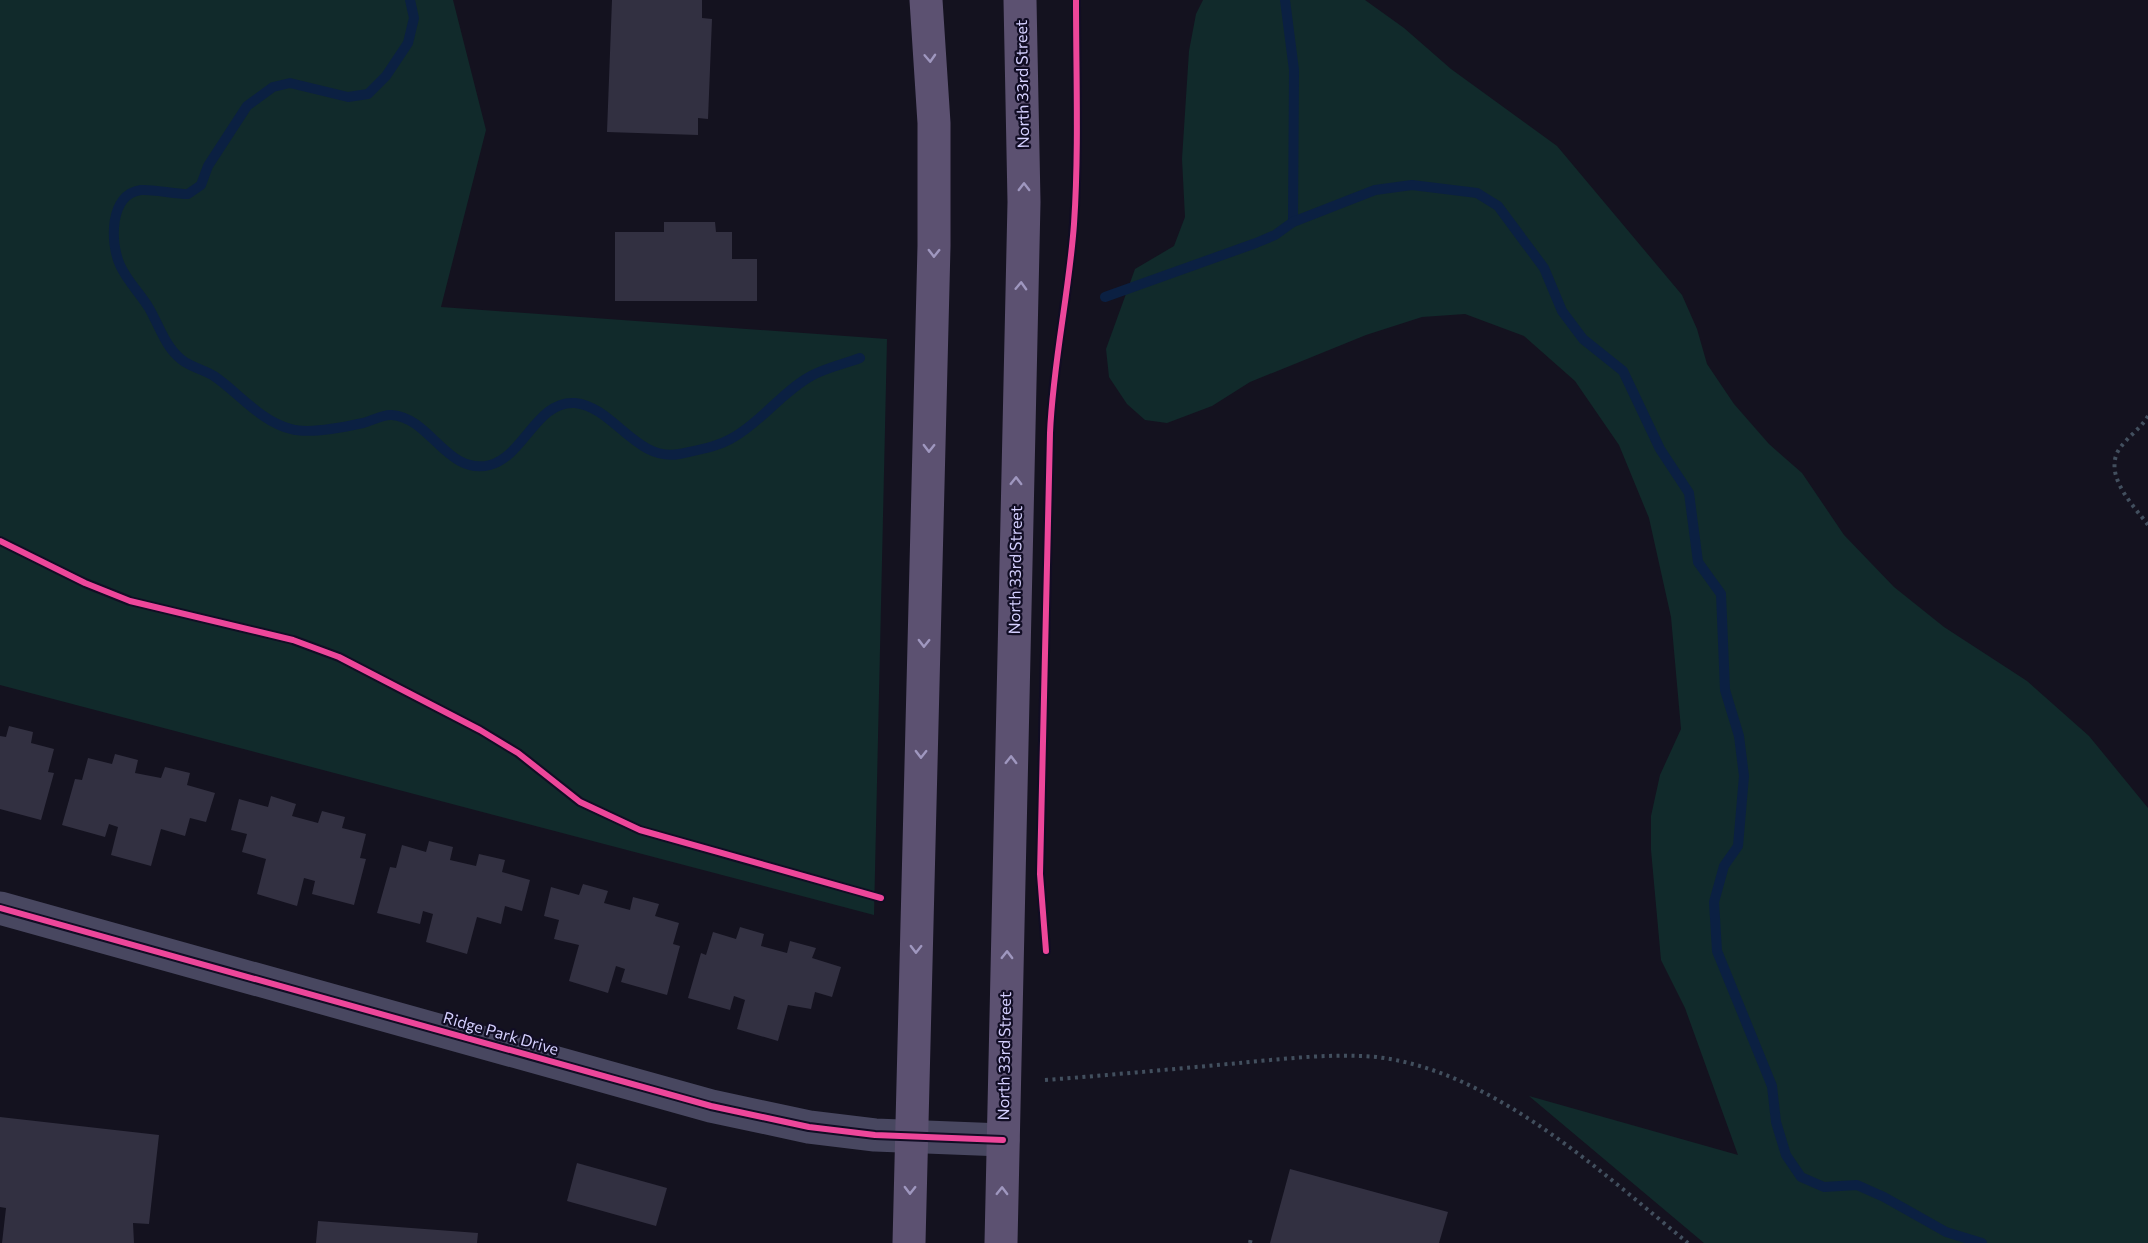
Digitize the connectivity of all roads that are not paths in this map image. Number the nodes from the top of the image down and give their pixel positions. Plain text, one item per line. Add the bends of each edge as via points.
1 (926, 0) edge
2 (1020, 0) edge
3 (0, 908) edge
4 (911, 1137) junction
5 (1003, 1140) junction
6 (909, 1243) edge
7 (1001, 1243) edge

1 -> 4 main road via 934,123 934,246
5 -> 2 main road, North 33rd Street via 1024,202
3 - 4 street, Ridge Park Drive via 711,1106 809,1127
4 - 5 street, Ridge Park Drive
4 -> 6 main road
7 -> 5 main road, North 33rd Street

